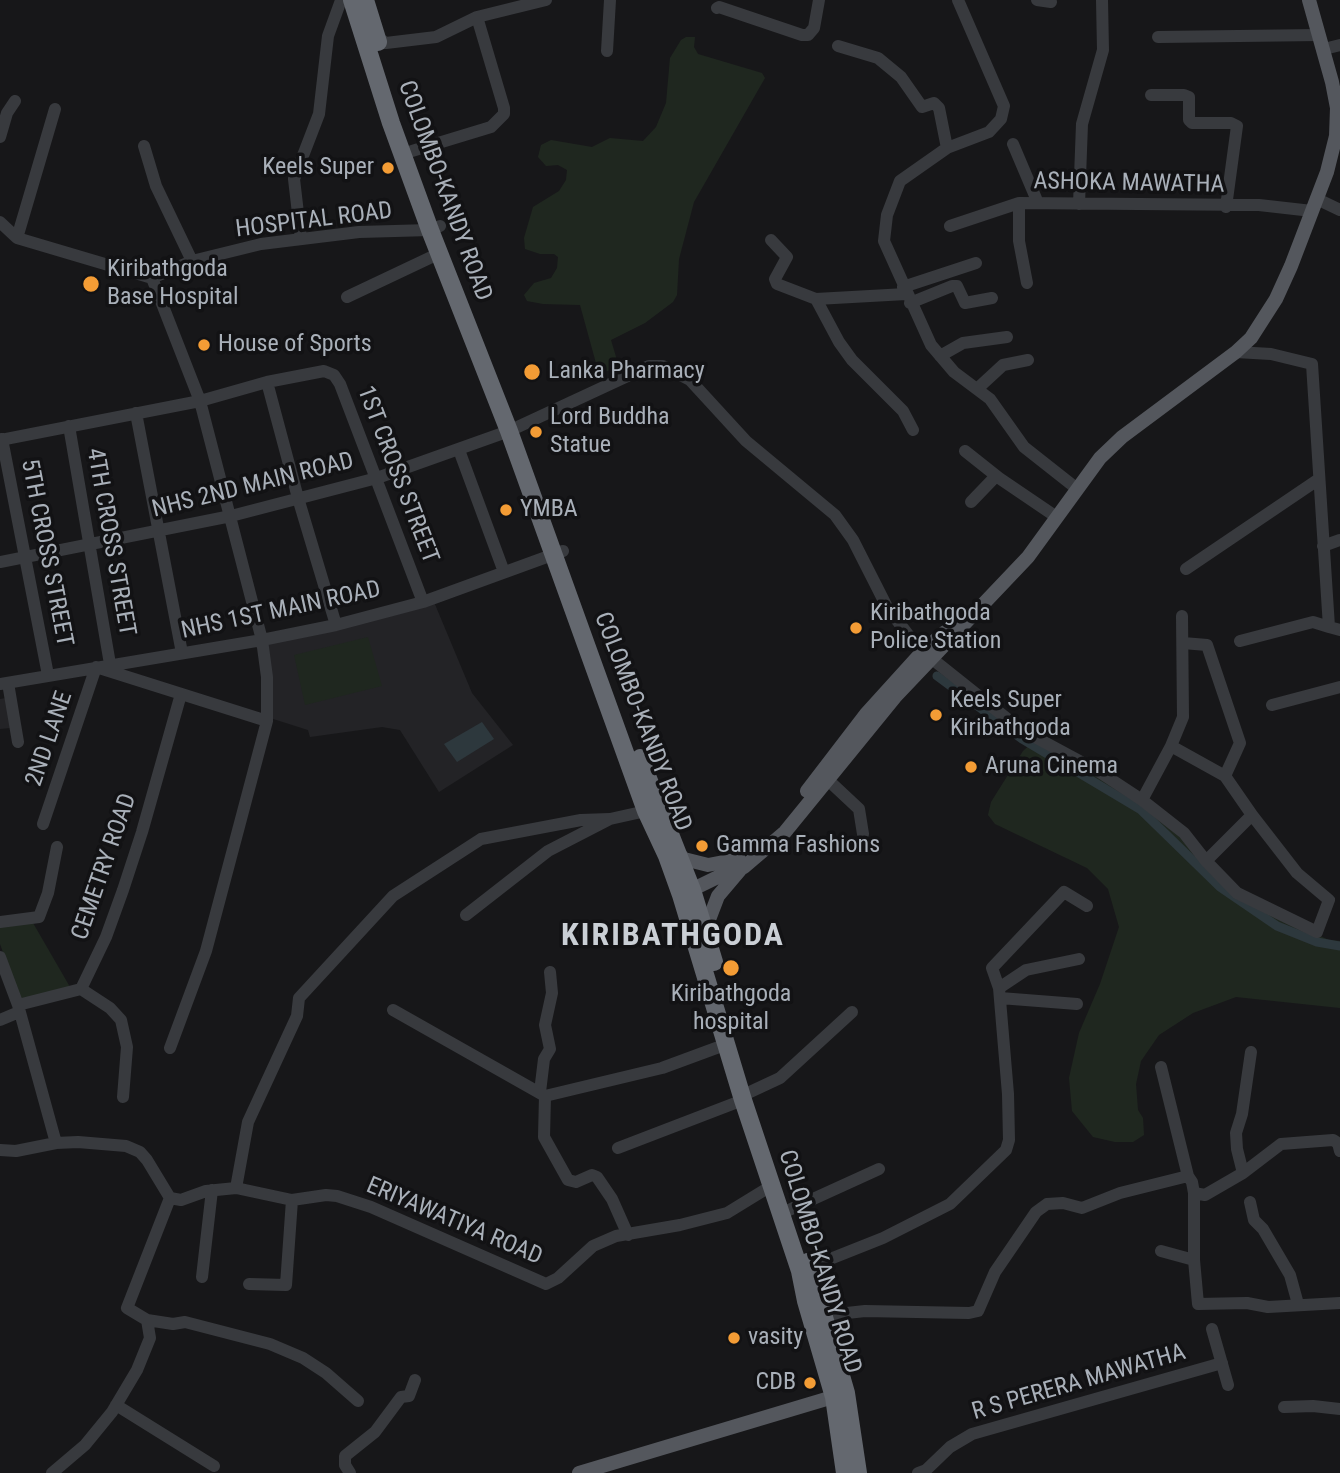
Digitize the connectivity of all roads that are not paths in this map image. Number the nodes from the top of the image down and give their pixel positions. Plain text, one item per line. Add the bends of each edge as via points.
1 (345, 0) edge
2 (352, 0) edge
3 (365, 0) edge
4 (546, 0) edge
5 (610, 0) edge
6 (819, 0) edge
7 (958, 0) edge
8 (1037, 0) edge
9 (1102, 0) edge
10 (1309, 0) edge
11 (1051, 2) dead end
12 (717, 8) dead end
13 (477, 17) junction
14 (1158, 37) dead end
15 (370, 38) junction
16 (1322, 42) junction
17 (1340, 45) edge
18 (838, 46) dead end
19 (607, 51) dead end
20 (1150, 95) dead end
21 (15, 101) dead end
22 (55, 109) dead end
23 (1338, 115) edge
24 (0, 137) edge
25 (1013, 144) dead end
26 (144, 146) dead end
27 (947, 148) junction
28 (412, 151) junction
29 (1019, 203) junction
30 (1038, 203) junction
31 (1079, 204) junction
32 (1315, 205) junction
33 (1226, 207) junction
34 (1340, 210) edge
35 (0, 222) edge
36 (950, 226) dead end
37 (435, 228) junction
38 (17, 238) junction
39 (301, 239) junction
40 (771, 240) dead end
41 (440, 253) junction
42 (191, 261) junction
43 (976, 263) dead end
44 (152, 278) junction
45 (1027, 283) dead end
46 (906, 294) junction
47 (347, 298) dead end
48 (992, 298) dead end
49 (816, 299) junction
50 (1007, 337) dead end
51 (1236, 352) junction
52 (940, 356) junction
53 (1028, 360) dead end
54 (267, 382) junction
55 (977, 389) junction
56 (200, 401) junction
57 (136, 413) junction
58 (69, 426) junction
59 (514, 429) junction
60 (913, 430) dead end
61 (1, 440) edge
62 (458, 450) junction
63 (965, 451) dead end
64 (996, 476) junction
65 (377, 478) junction
66 (1319, 479) junction
67 (1076, 488) junction
68 (298, 498) junction
69 (971, 502) dead end
70 (231, 516) junction
71 (1055, 516) junction
72 (159, 531) junction
73 (1340, 540) edge
74 (90, 545) junction
75 (1323, 546) junction
76 (559, 553) junction
77 (25, 557) junction
78 (0, 562) edge
79 (1186, 569) dead end
80 (503, 572) junction
81 (423, 602) junction
82 (1182, 616) dead end
83 (336, 625) junction
84 (1334, 629) edge
85 (262, 640) junction
86 (1240, 641) dead end
87 (1183, 643) junction
88 (182, 653) junction
89 (928, 654) junction
90 (110, 664) junction
91 (96, 667) junction
92 (48, 675) junction
93 (4, 683) edge
94 (1340, 687) edge
95 (181, 694) junction
96 (1272, 705) dead end
97 (267, 720) junction
98 (18, 742) dead end
99 (1171, 746) junction
100 (1225, 776) junction
101 (828, 779) junction
102 (1142, 800) junction
103 (646, 811) junction
104 (1252, 816) junction
105 (610, 819) junction
106 (43, 824) dead end
107 (863, 834) dead end
108 (57, 847) dead end
109 (678, 853) junction
110 (1206, 861) junction
111 (741, 863) junction
112 (685, 889) junction
113 (1087, 906) dead end
114 (466, 915) dead end
115 (0, 922) edge
116 (705, 930) junction
117 (0, 957) edge
118 (1079, 959) dead end
119 (550, 972) dead end
120 (81, 989) junction
121 (999, 993) junction
122 (1077, 1004) dead end
123 (18, 1008) junction
124 (393, 1010) dead end
125 (852, 1012) dead end
126 (0, 1020) edge
127 (727, 1044) junction
128 (170, 1048) dead end
129 (1251, 1052) dead end
130 (1161, 1067) dead end
131 (542, 1094) junction
132 (746, 1096) junction
133 (123, 1097) dead end
134 (56, 1143) junction
135 (618, 1148) dead end
136 (0, 1150) edge
137 (1340, 1151) edge
138 (879, 1169) dead end
139 (1243, 1173) junction
140 (1188, 1176) junction
141 (775, 1184) junction
142 (236, 1188) junction
143 (212, 1190) junction
144 (1194, 1193) junction
145 (170, 1198) junction
146 (292, 1200) junction
147 (1250, 1202) dead end
148 (789, 1210) junction
149 (628, 1235) junction
150 (1161, 1251) dead end
151 (1194, 1260) junction
152 (810, 1267) junction
153 (202, 1277) dead end
154 (249, 1284) dead end
155 (1340, 1303) edge
156 (1297, 1304) junction
157 (825, 1318) junction
158 (148, 1320) junction
159 (1212, 1329) dead end
160 (1222, 1363) junction
161 (415, 1380) dead end
162 (1228, 1385) dead end
163 (840, 1395) junction
164 (358, 1401) dead end
165 (116, 1405) junction
166 (1283, 1407) dead end
167 (1340, 1409) edge
168 (214, 1466) dead end
169 (52, 1473) edge
170 (350, 1473) edge
171 (579, 1473) edge
172 (845, 1473) edge
173 (858, 1473) edge
174 (918, 1473) edge

1 - 39 street via 328,36 319,114 293,179
2 - 15 highway, COLOMBO-KANDY ROAD
3 - 15 highway, COLOMBO-KANDY ROAD
4 - 13 street
5 - 19 street
6 - 12 street via 814,28 808,35
7 - 27 street via 1003,106 1001,119 989,132
8 - 11 street
9 - 31 street via 1103,50 1082,124
10 - 16 main road
13 - 15 street via 436,37 386,43
13 - 28 street via 504,114 491,127
14 - 16 street
15 - 28 highway, COLOMBO-KANDY ROAD
15 - 37 highway, COLOMBO-KANDY ROAD via 391,123
16 - 17 street
16 - 23 main road
18 - 27 street via 878,58 901,77 922,107 934,103
20 - 33 street via 1184,94 1189,97 1192,123 1237,126
21 - 24 street
22 - 38 street
23 - 32 main road via 1333,152
25 - 30 street
26 - 42 street via 156,186
27 - 46 street via 900,181 887,215 884,242
28 - 37 highway, COLOMBO-KANDY ROAD
29 - 30 street, ASHOKA MAWATHA
29 - 36 street, ASHOKA MAWATHA
29 - 45 street via 1019,241
30 - 31 street, ASHOKA MAWATHA
31 - 33 street, ASHOKA MAWATHA
32 - 33 street, ASHOKA MAWATHA
32 - 34 street, ASHOKA MAWATHA
32 - 51 main road via 1276,299 1251,338
35 - 38 street
37 - 39 street, HOSPITAL ROAD
37 - 41 highway, COLOMBO-KANDY ROAD
37 - 59 highway, COLOMBO-KANDY ROAD
38 - 44 street
39 - 42 street, HOSPITAL ROAD
40 - 49 street via 787,257 775,279 777,284
41 - 47 street
41 - 59 highway, COLOMBO-KANDY ROAD
42 - 44 street, HOSPITAL ROAD
43 - 46 street
44 - 56 street
46 - 48 street via 957,286 965,303
46 - 49 street
46 - 52 street
49 - 60 street via 852,360 902,411
50 - 52 street via 963,343
51 - 66 street via 1312,364
51 - 67 main road via 1122,437
52 - 55 street
53 - 55 street via 1003,365
54 - 56 street, 1ST CROSS STREET
54 - 65 street, 1ST CROSS STREET via 324,371 334,375
54 - 68 street
55 - 67 street via 990,399 1024,447
56 - 57 street, 1ST CROSS STREET
56 - 70 street
57 - 58 street, 1ST CROSS STREET
57 - 72 street
58 - 61 street, 1ST CROSS STREET
58 - 74 street, 4TH CROSS STREET
59 - 62 street, NHS 2ND MAIN ROAD
59 - 76 highway, COLOMBO-KANDY ROAD
59 - 89 street, NHS 2ND MAIN ROAD via 649,366 663,366 690,380 746,441 835,515 887,607
61 - 77 street, 5TH CROSS STREET
62 - 65 street, NHS 2ND MAIN ROAD
62 - 80 street
63 - 64 street
64 - 69 street
64 - 71 street
65 - 68 street, NHS 2ND MAIN ROAD
65 - 81 street, 1ST CROSS STREET
66 - 75 street
66 - 79 street
67 - 71 main road
68 - 70 street, NHS 2ND MAIN ROAD
68 - 83 street
70 - 72 street, NHS 2ND MAIN ROAD
70 - 85 street
71 - 89 main road via 1010,577
72 - 74 street, NHS 2ND MAIN ROAD
72 - 88 street
73 - 75 street
74 - 77 street, NHS 2ND MAIN ROAD
74 - 90 street, 4TH CROSS STREET
75 - 84 street
76 - 80 street, NHS 1ST MAIN ROAD
76 - 103 highway, COLOMBO-KANDY ROAD
76 - 109 highway, COLOMBO-KANDY ROAD
77 - 78 street, NHS 2ND MAIN ROAD
77 - 92 street, 5TH CROSS STREET
80 - 81 street, NHS 1ST MAIN ROAD
81 - 83 street, NHS 1ST MAIN ROAD
82 - 87 street
83 - 85 street, NHS 1ST MAIN ROAD
84 - 86 street via 1313,622
85 - 88 street, NHS 1ST MAIN ROAD
85 - 97 street
87 - 99 street via 1184,717
87 - 100 street via 1207,645 1240,743
88 - 90 street, NHS 1ST MAIN ROAD
89 - 101 main road
89 - 102 street, NHS 2ND MAIN ROAD via 1020,729
89 - 111 main road via 866,714 790,814
90 - 91 street, NHS 1ST MAIN ROAD
91 - 92 street, NHS 1ST MAIN ROAD
91 - 95 street
91 - 106 street, 2ND LANE
92 - 93 street, NHS 1ST MAIN ROAD
93 - 98 street
94 - 96 street
95 - 97 street
95 - 120 street, CEMETRY ROAD via 123,890
97 - 128 street via 206,951
99 - 100 street
99 - 102 street
100 - 104 street
101 - 107 street via 859,809
101 - 111 main road via 785,832
102 - 110 street, NHS 2ND MAIN ROAD via 1184,833
103 - 105 street
103 - 112 highway, COLOMBO-KANDY ROAD
104 - 110 street
104 - 110 street, NHS 2ND MAIN ROAD via 1297,873 1329,900 1317,932 1237,893
105 - 114 street via 548,851
105 - 142 street via 481,839 393,895 299,998 297,1016 248,1122
108 - 115 street, CEMETRY ROAD via 38,917
109 - 111 main road via 708,865
109 - 112 highway, COLOMBO-KANDY ROAD
111 - 112 main road
111 - 116 main road via 718,896
112 - 116 highway, COLOMBO-KANDY ROAD
112 - 127 highway, COLOMBO-KANDY ROAD
113 - 121 street via 1064,892 992,968
116 - 132 highway, COLOMBO-KANDY ROAD
117 - 123 street
118 - 121 street via 1026,970
119 - 131 street via 552,993 545,1025 550,1049 544,1059
120 - 123 street
120 - 133 street via 121,1020 127,1047
121 - 122 street
121 - 152 street via 1008,1094 1006,1150 950,1204 883,1238
123 - 126 street
123 - 134 street
124 - 131 street
125 - 132 street via 780,1078
127 - 131 street via 662,1068
127 - 132 highway, COLOMBO-KANDY ROAD
129 - 139 street via 1236,1133
130 - 140 street
131 - 149 street via 544,1137 568,1180 597,1177
132 - 135 street
132 - 141 highway, COLOMBO-KANDY ROAD
134 - 136 street
134 - 145 street via 126,1146 140,1152
137 - 139 street via 1333,1140 1281,1144
138 - 148 street
139 - 144 street via 1205,1195
140 - 144 street
140 - 157 street via 1082,1208 1047,1204 1036,1212 995,1272 978,1311 866,1311
141 - 148 highway, COLOMBO-KANDY ROAD
141 - 149 street, ERIYAWATIYA ROAD via 727,1213
141 - 163 highway, COLOMBO-KANDY ROAD via 806,1301
142 - 143 street, ERIYAWATIYA ROAD
142 - 146 street, ERIYAWATIYA ROAD
143 - 145 street, ERIYAWATIYA ROAD via 181,1200
143 - 153 street
144 - 151 street
145 - 158 street via 127,1308
146 - 149 street, ERIYAWATIYA ROAD via 326,1195 371,1207 546,1284 593,1246
146 - 154 street via 286,1285
147 - 156 street via 1254,1220 1290,1275
148 - 152 highway, COLOMBO-KANDY ROAD
150 - 151 street
151 - 156 street via 1198,1304
152 - 157 highway, COLOMBO-KANDY ROAD
155 - 156 street
157 - 163 highway, COLOMBO-KANDY ROAD
158 - 164 street via 185,1322 270,1344 326,1373
158 - 165 street via 150,1338
159 - 160 street
160 - 162 street
160 - 174 street, R S PERERA MAWATHA via 972,1434
161 - 170 street via 409,1396 401,1397 375,1432 345,1456
163 - 171 main road
163 - 172 highway, COLOMBO-KANDY ROAD
163 - 173 highway, COLOMBO-KANDY ROAD
165 - 168 street
165 - 169 street via 85,1445
166 - 167 street

